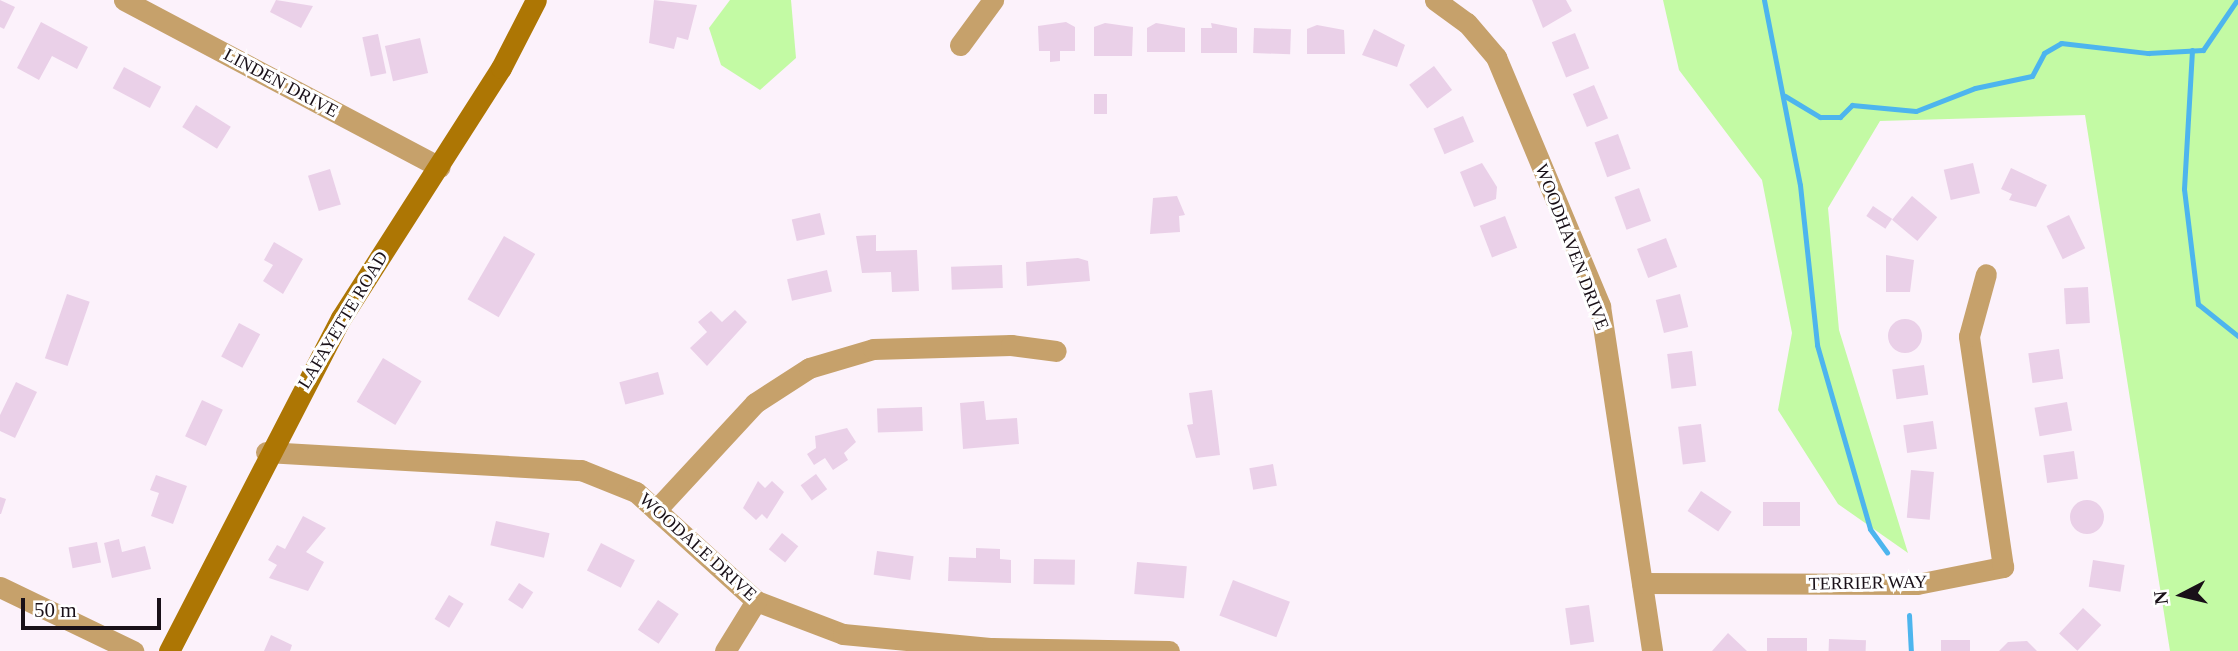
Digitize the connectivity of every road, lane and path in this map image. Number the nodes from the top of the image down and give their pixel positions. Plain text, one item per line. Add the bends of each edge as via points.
1 (124, 0) edge
2 (536, 0) edge
3 (993, 0) edge
4 (1436, 0) edge
5 (960, 46) dead end
6 (439, 167) junction
7 (1986, 274) dead end
8 (1056, 351) dead end
9 (267, 452) junction
10 (656, 510) junction
11 (1642, 583) junction
12 (0, 587) edge
13 (755, 600) junction
14 (133, 651) edge
15 (169, 651) edge
16 (725, 651) edge
17 (1169, 651) edge
18 (1652, 651) edge

1 - 6 street, LINDEN DRIVE
2 - 6 main road, LAFAYETTE ROAD
3 - 5 street
4 - 11 street, WOODHAVEN DRIVE via 1467,23 1496,57 1600,306
6 - 9 main road, LAFAYETTE ROAD via 341,318
7 - 11 street, TERRIER WAY via 1969,337 2003,567 1917,584
8 - 10 street via 1011,345 873,349 809,368 755,403
9 - 10 street, WOODALE DRIVE via 581,471 636,492
9 - 15 main road, LAFAYETTE ROAD
10 - 13 street, WOODALE DRIVE
11 - 18 street, WOODHAVEN DRIVE
12 - 14 street
13 - 16 street
13 - 17 street, WOODALE DRIVE via 811,626 873,639

